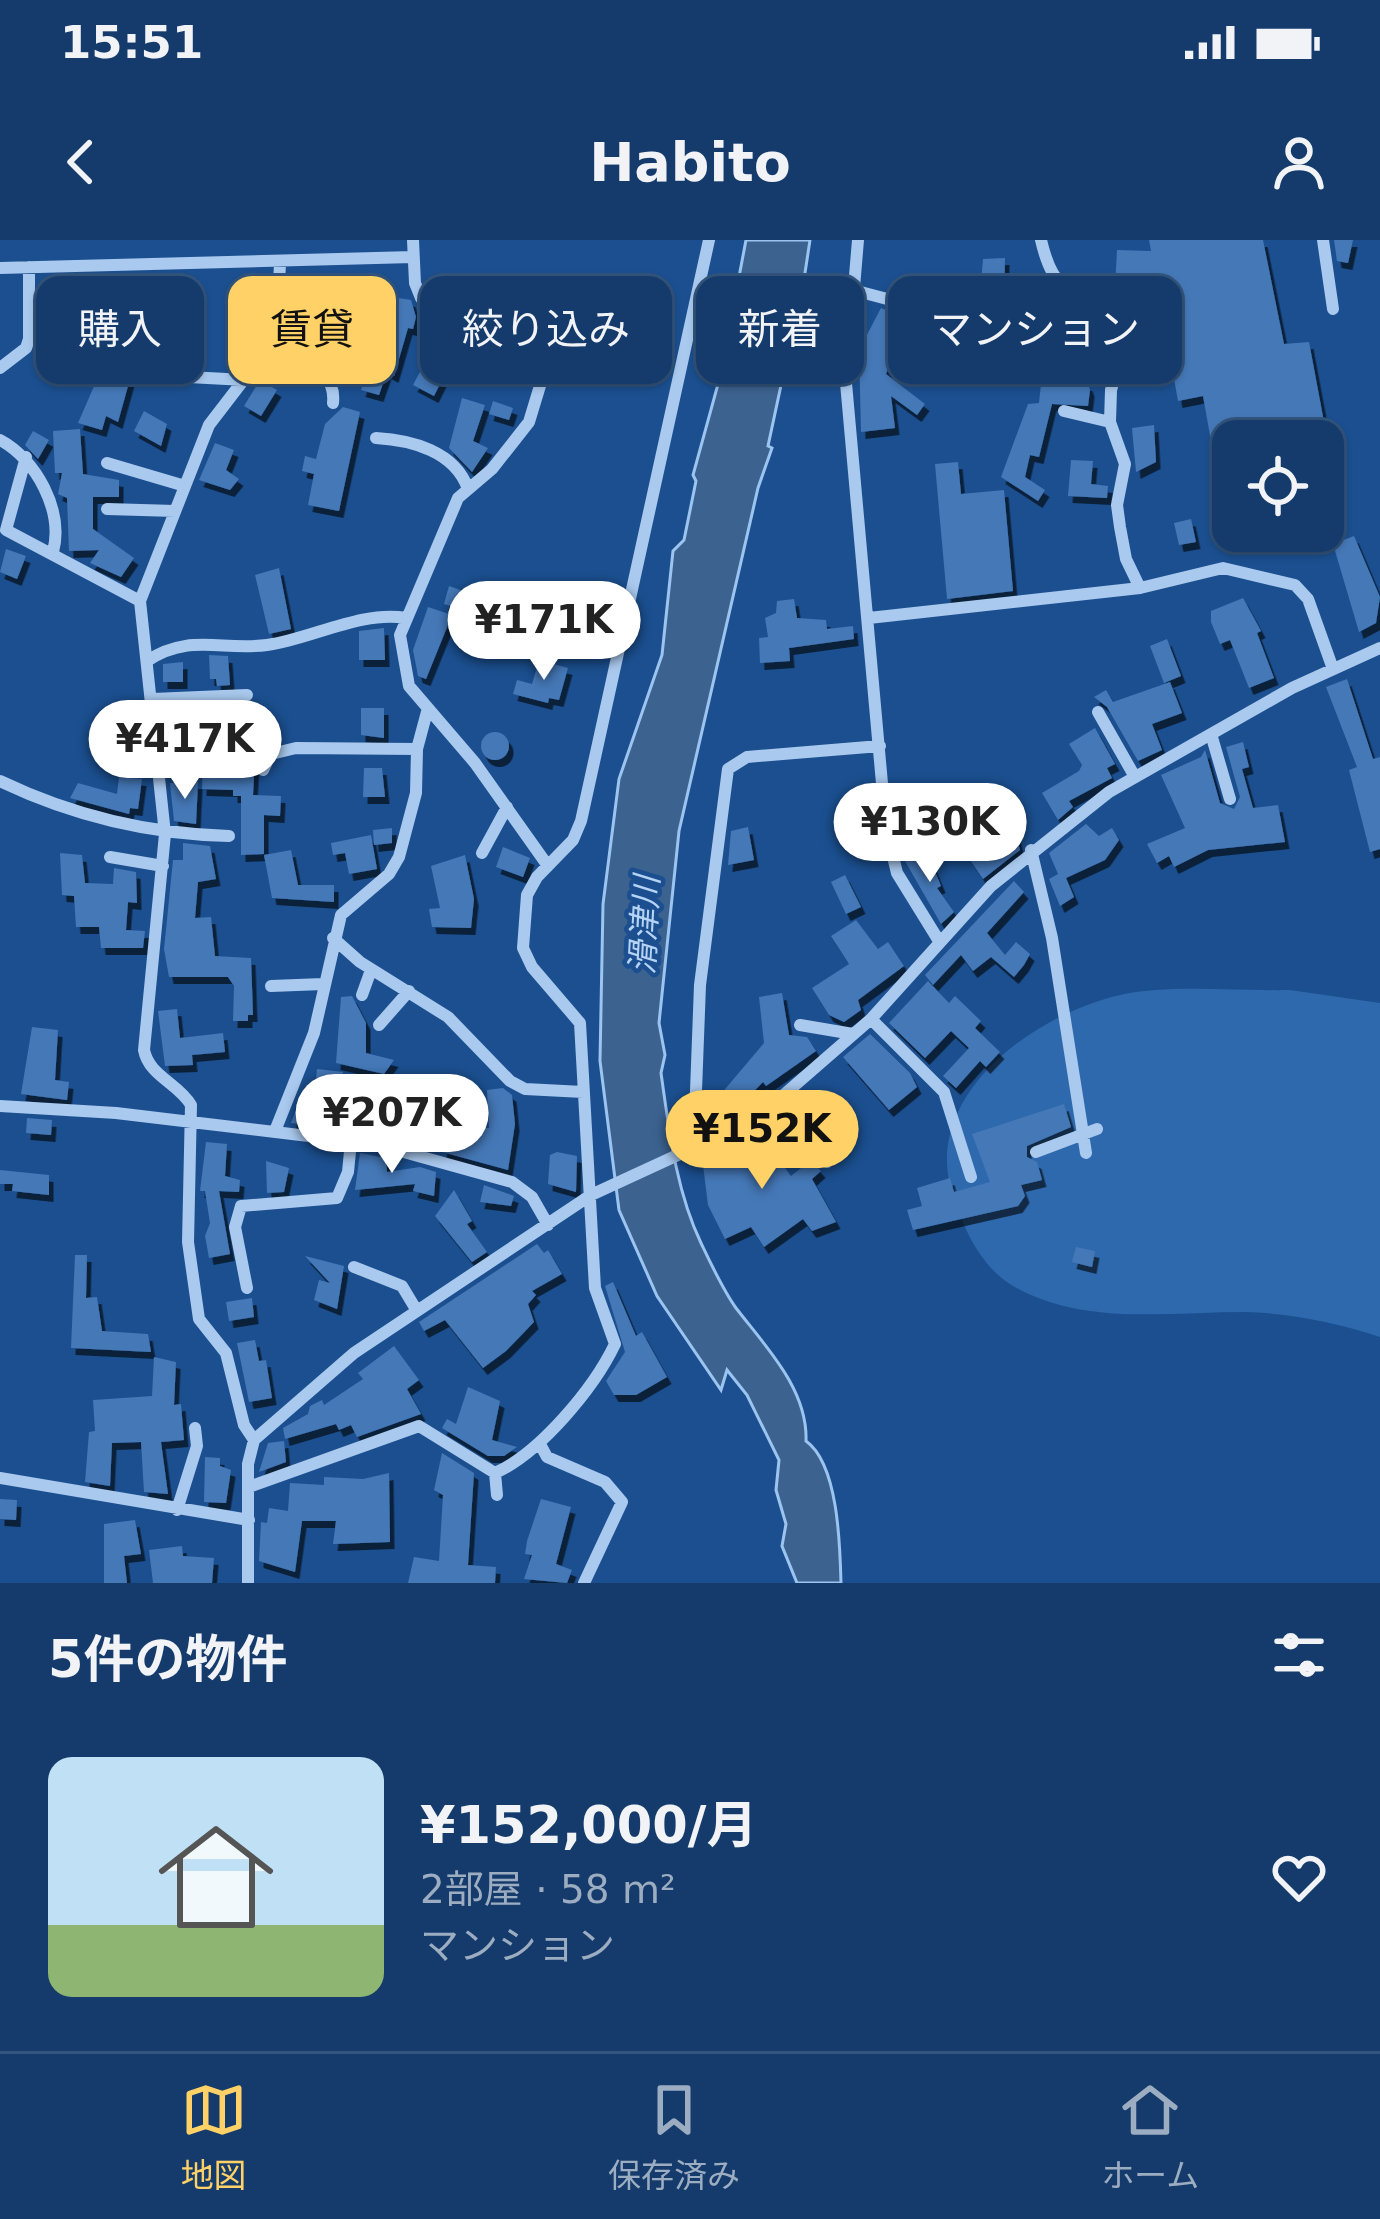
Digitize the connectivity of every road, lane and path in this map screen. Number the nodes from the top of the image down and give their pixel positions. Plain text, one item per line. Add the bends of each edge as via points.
1 (412, 240) edge
2 (709, 240) edge
3 (858, 240) edge
4 (1041, 240) edge
5 (1324, 240) edge
6 (413, 257) junction
7 (280, 262) junction
8 (29, 267) junction
9 (0, 268) edge
10 (279, 276) edge
11 (854, 276) edge
12 (1333, 309) dead end
13 (0, 368) edge
14 (241, 384) edge
15 (331, 384) edge
16 (846, 384) edge
17 (333, 403) dead end
18 (1064, 411) dead end
19 (1109, 422) junction
20 (376, 438) dead end
21 (0, 440) edge
22 (26, 457) junction
23 (106, 464) dead end
24 (185, 486) junction
25 (468, 489) junction
26 (107, 509) dead end
27 (175, 512) junction
28 (3, 529) edge
29 (53, 552) junction
30 (1140, 588) junction
31 (140, 601) junction
32 (406, 617) junction
33 (869, 618) junction
34 (1380, 648) edge
35 (148, 661) junction
36 (1333, 669) junction
37 (247, 694) dead end
38 (153, 699) junction
39 (428, 708) junction
40 (1098, 712) dead end
41 (1211, 734) junction
42 (880, 746) junction
43 (417, 749) junction
44 (263, 770) dead end
45 (1136, 777) junction
46 (0, 781) edge
47 (1230, 799) dead end
48 (507, 808) junction
49 (165, 834) junction
50 (229, 836) dead end
51 (1031, 850) junction
52 (482, 853) dead end
53 (110, 857) dead end
54 (163, 866) junction
55 (548, 866) junction
56 (333, 938) junction
57 (940, 941) junction
58 (371, 970) junction
59 (323, 984) junction
60 (271, 986) dead end
61 (409, 992) junction
62 (362, 995) dead end
63 (872, 1019) junction
64 (379, 1025) dead end
65 (800, 1025) dead end
66 (853, 1034) junction
67 (392, 1080) dead end
68 (583, 1092) junction
69 (777, 1101) junction
70 (0, 1106) edge
71 (194, 1124) junction
72 (1090, 1130) junction
73 (275, 1131) junction
74 (351, 1142) junction
75 (372, 1143) junction
76 (692, 1145) junction
77 (1036, 1152) dead end
78 (1086, 1153) dead end
79 (826, 1162) dead end
80 (971, 1177) dead end
81 (594, 1194) junction
82 (548, 1225) junction
83 (354, 1267) dead end
84 (247, 1288) dead end
85 (417, 1311) junction
86 (195, 1429) dead end
87 (254, 1440) junction
88 (540, 1444) junction
89 (495, 1472) junction
90 (0, 1478) edge
91 (249, 1487) junction
92 (497, 1495) dead end
93 (178, 1510) junction
94 (250, 1520) junction
95 (248, 1583) edge
96 (584, 1583) edge

1 - 6 street
2 - 55 street via 581,821
3 - 11 street
4 - 19 street via 1054,281 1068,292 1135,310
5 - 12 street
6 - 7 street
6 - 25 street via 422,298 546,366 529,422
7 - 8 street
7 - 10 street
8 - 9 street
8 - 13 street via 29,338
14 - 24 street via 209,425
15 - 17 street
16 - 33 street
18 - 19 street
19 - 30 street via 1125,464 1117,505 1126,560
20 - 25 street via 421,443
21 - 22 street
22 - 28 street
22 - 29 street via 55,524
23 - 24 street
24 - 27 street
25 - 32 street
26 - 27 street
27 - 31 street
28 - 29 street
29 - 31 street
30 - 33 street
30 - 36 street via 1223,568 1295,585 1308,599
31 - 35 street
32 - 35 street via 265,646 197,641
32 - 39 street via 402,668
33 - 42 street
34 - 36 street
35 - 38 street
36 - 41 street
37 - 38 street
38 - 49 street
39 - 43 street
39 - 48 street
40 - 45 street
41 - 45 street
41 - 47 street
42 - 57 street via 897,872
42 - 76 street via 747,758 728,770 700,985
43 - 44 street via 296,748 271,754
43 - 56 street via 416,793 399,857 340,915
45 - 51 street
46 - 49 street via 81,814
48 - 52 street
48 - 55 street
49 - 50 street
49 - 54 street
51 - 57 street
51 - 72 street
53 - 54 street
54 - 71 street via 144,1050 153,1071 180,1086
55 - 68 street via 527,895 523,948 580,1023
56 - 58 street
56 - 59 street
57 - 63 street
58 - 61 street
58 - 62 street
59 - 60 street
59 - 73 street via 310,1045
61 - 64 street
61 - 68 street via 525,1089
63 - 66 street
63 - 80 street via 944,1092
65 - 66 street
66 - 69 street
67 - 75 street
68 - 81 street
69 - 76 street
69 - 79 street
70 - 71 street
71 - 73 street
71 - 87 street via 188,1242 199,1319 226,1353
72 - 77 street
72 - 78 street
73 - 74 street
74 - 75 street
74 - 84 street via 344,1189 330,1202 241,1206 235,1228
75 - 82 street via 512,1182
76 - 81 street
81 - 82 street
81 - 88 street via 595,1288 615,1343
82 - 85 street
83 - 85 street via 402,1286
85 - 87 street via 353,1353
86 - 93 street
87 - 91 street
88 - 89 street
88 - 96 street via 547,1457 604,1481 622,1502
89 - 91 street via 419,1426
89 - 92 street
90 - 93 street
91 - 94 street
93 - 94 street
94 - 95 street

